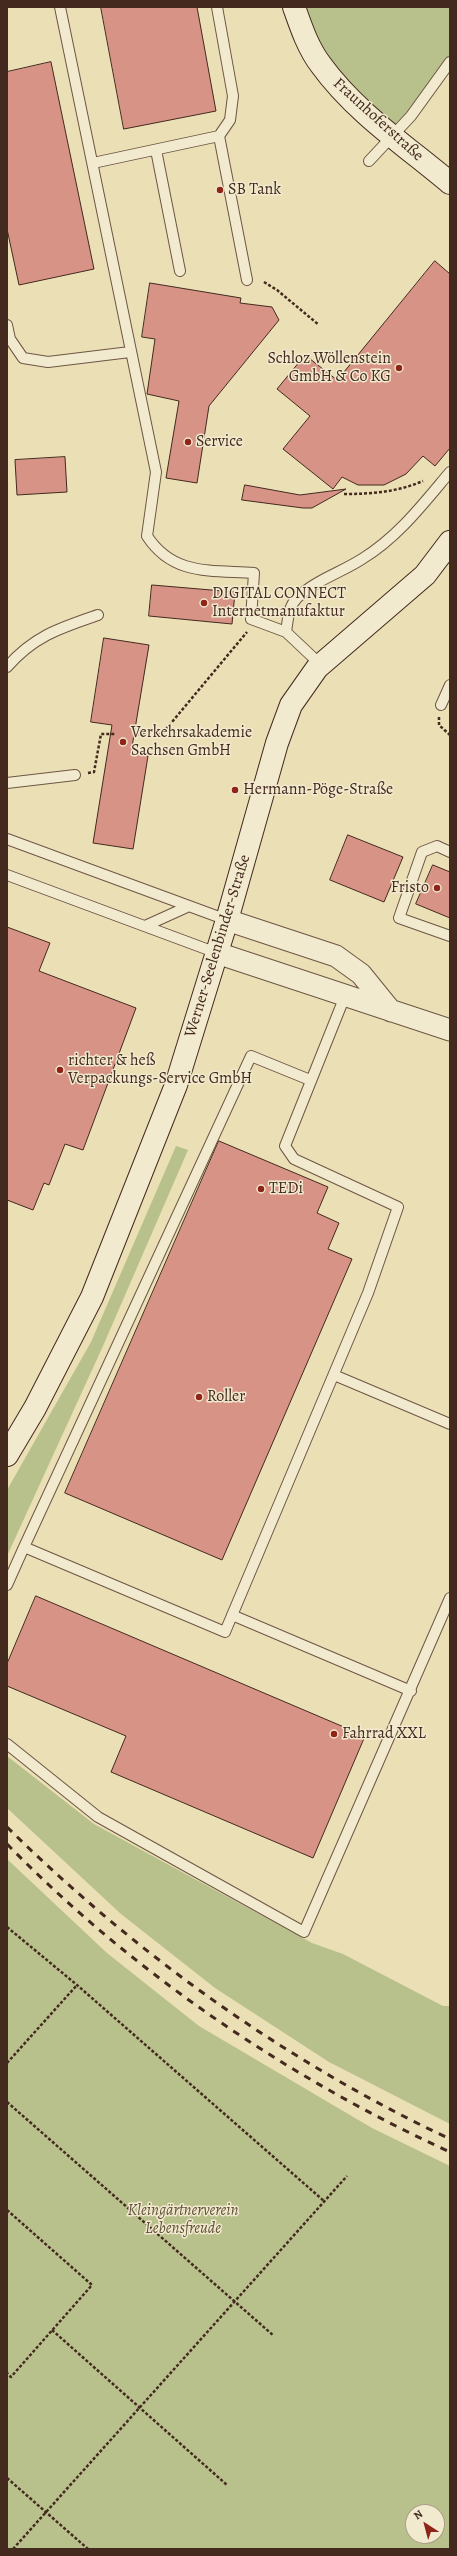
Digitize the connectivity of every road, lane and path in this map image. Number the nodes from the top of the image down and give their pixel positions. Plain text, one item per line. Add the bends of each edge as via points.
1 (60, 7) edge
2 (217, 7) edge
3 (294, 7) edge
4 (450, 62) edge
5 (219, 136) junction
6 (393, 137) junction
7 (156, 150) junction
8 (370, 161) dead end
9 (94, 163) junction
10 (450, 183) edge
11 (180, 271) dead end
12 (247, 280) dead end
13 (264, 282) dead end
14 (319, 325) dead end
15 (7, 326) edge
16 (130, 352) junction
17 (450, 472) edge
18 (430, 478) dead end
19 (344, 494) dead end
20 (450, 542) edge
21 (98, 615) dead end
22 (256, 620) junction
23 (286, 632) junction
24 (321, 665) junction
25 (7, 667) edge
26 (450, 685) edge
27 (441, 705) joint
28 (116, 734) dead end
29 (133, 734) dead end
30 (450, 734) edge
31 (75, 775) joint
32 (7, 783) edge
33 (7, 839) edge
34 (450, 852) edge
35 (7, 875) edge
36 (187, 907) junction
37 (227, 920) junction
38 (145, 926) junction
39 (450, 936) edge
40 (217, 953) junction
41 (345, 996) junction
42 (390, 1011) junction
43 (450, 1030) edge
44 (310, 1080) junction
45 (334, 1375) junction
46 (450, 1424) edge
47 (7, 1455) edge
48 (24, 1547) junction
49 (7, 1585) edge
50 (450, 1598) edge
51 (232, 1615) junction
52 (411, 1691) junction
53 (7, 1744) edge
54 (7, 1927) edge
55 (77, 1984) junction
56 (7, 2063) edge
57 (7, 2102) edge
58 (346, 2176) dead end
59 (324, 2201) junction
60 (7, 2210) edge
61 (234, 2302) junction
62 (52, 2330) junction
63 (274, 2336) dead end
64 (7, 2373) edge
65 (140, 2407) junction
66 (7, 2478) edge
67 (227, 2485) dead end
68 (46, 2512) junction
69 (13, 2549) edge
70 (88, 2549) edge

1 - 9 lane
2 - 5 lane via 233,96 230,120
3 - 6 main road, Fraunhoferstraße via 305,37 320,64 341,89
4 - 6 lane
5 - 7 lane
5 - 12 lane
6 - 8 lane
6 - 10 main road, Fraunhoferstraße
7 - 9 lane
7 - 11 lane
9 - 16 lane
13 - 14 path
15 - 16 lane via 10,339 24,358 48,362
16 - 22 lane via 156,472 147,536 155,548 171,562 187,568 254,573 251,619
17 - 23 lane via 410,520 389,539 363,559 296,599 289,612
18 - 19 path via 407,488 375,494
20 - 24 main road, Werner-Seelenbinder-Straße via 425,575
21 - 25 lane via 49,632 17,656
22 - 23 lane
22 - 29 path via 162,734
23 - 24 lane
24 - 37 main road, Werner-Seelenbinder-Straße via 291,705 277,743
26 - 27 lane
27 - 30 path via 439,725
28 - 31 path via 101,734 94,772
31 - 32 lane
33 - 36 lane
34 - 39 lane via 437,846 422,852 399,918
35 - 38 lane
36 - 37 lane
36 - 38 lane
37 - 40 main road, Werner-Seelenbinder-Straße
37 - 42 street via 336,956 361,974
38 - 40 lane
40 - 41 street
40 - 47 main road, Werner-Seelenbinder-Straße via 176,1085 92,1297 35,1408
41 - 42 street
41 - 44 lane
42 - 43 street
44 - 45 lane via 285,1146 294,1159 398,1207 368,1293
44 - 48 lane via 251,1056
45 - 46 lane
45 - 51 lane
48 - 49 lane
48 - 51 lane via 225,1632
50 - 52 lane
51 - 52 lane
52 - 53 lane via 304,1932 98,1817
54 - 55 path
55 - 56 path
55 - 59 path
57 - 61 path
58 - 59 path
59 - 61 path
60 - 62 path via 92,2285
61 - 63 path
61 - 65 path
62 - 64 path via 11,2377
62 - 65 path
65 - 67 path
65 - 68 path
66 - 68 path
68 - 69 path
68 - 70 path

